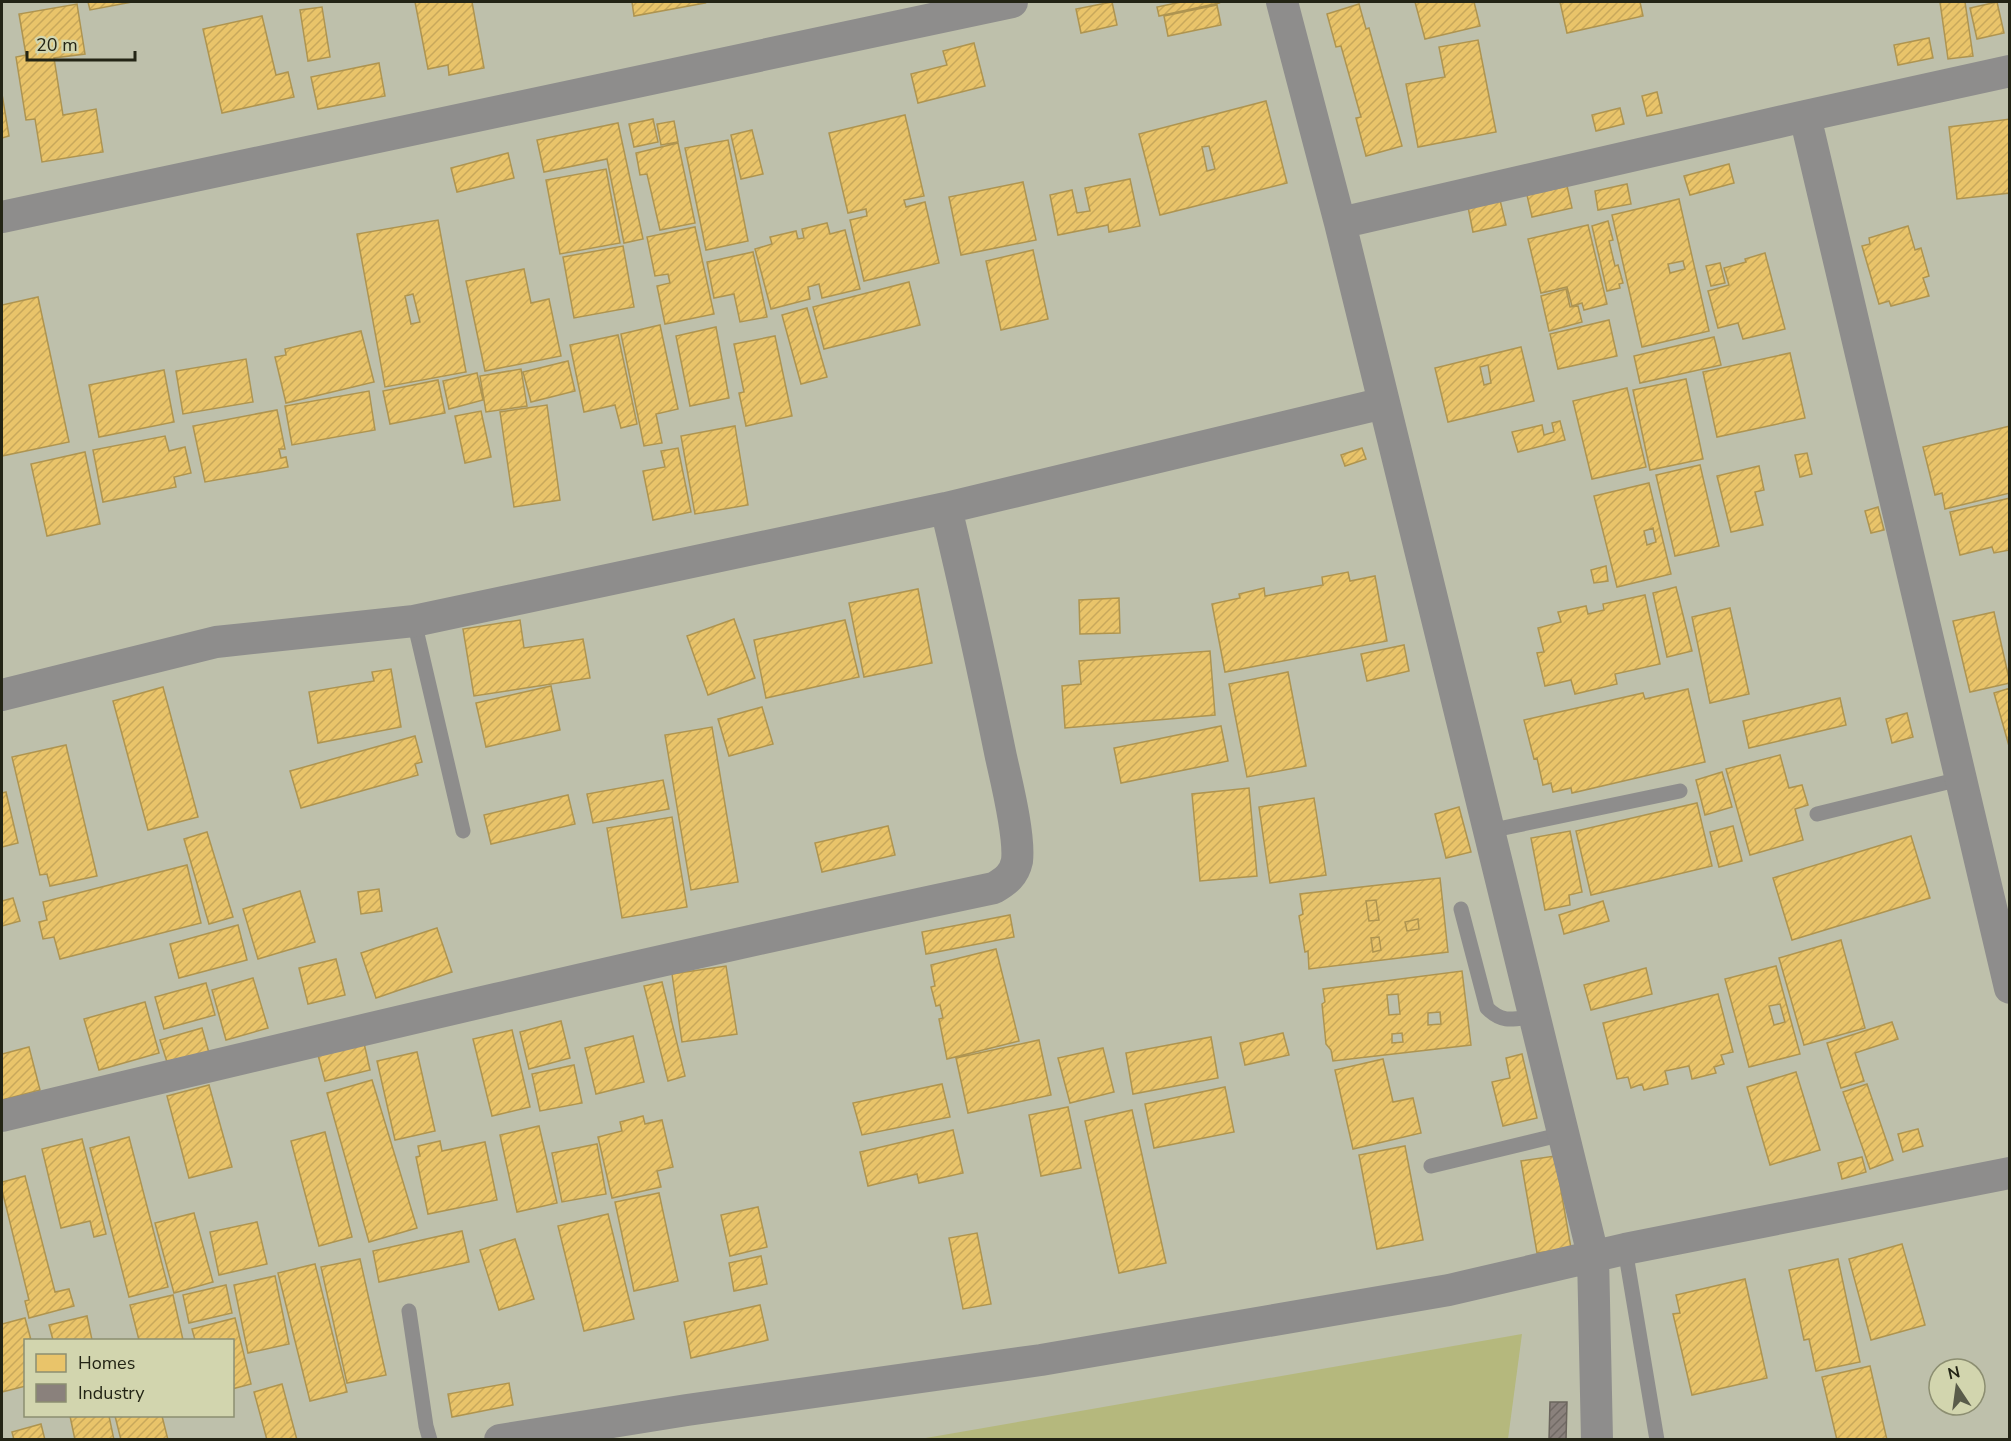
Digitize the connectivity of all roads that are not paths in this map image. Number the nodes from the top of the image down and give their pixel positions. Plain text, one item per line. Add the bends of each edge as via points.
1 (1012, 2) edge
2 (1282, 2) edge
3 (2010, 71) edge
4 (1805, 116) junction
5 (2, 217) edge
6 (1340, 223) junction
7 (1384, 403) junction
8 (946, 508) junction
9 (414, 621) junction
10 (2, 694) edge
11 (1960, 779) junction
12 (1680, 791) dead end
13 (1817, 814) dead end
14 (463, 831) dead end
15 (1489, 831) junction
16 (1461, 909) dead end
17 (2010, 988) edge
18 (1534, 1016) junction
19 (2, 1116) edge
20 (1563, 1134) junction
21 (1431, 1166) dead end
22 (2010, 1173) edge
23 (1625, 1249) junction
24 (1593, 1256) junction
25 (409, 1311) dead end
26 (430, 1440) edge
27 (500, 1440) edge
28 (1597, 1440) edge
29 (1657, 1440) edge

1 - 5 street
2 - 6 street
3 - 4 street
4 - 6 street
4 - 11 street
6 - 7 street
7 - 8 street
7 - 15 street
8 - 9 street
8 - 19 street via 1009,794 1017,848 1013,874 1005,882 994,888 808,927
9 - 10 street via 216,642
9 - 14 lane
11 - 13 lane
11 - 17 street
12 - 15 lane
15 - 18 street
16 - 18 lane via 1487,1008 1496,1017 1507,1020
18 - 20 street
20 - 21 lane
20 - 24 street
22 - 23 street
23 - 24 street
23 - 29 lane
24 - 27 street via 1449,1290 1052,1358
24 - 28 street
25 - 26 lane

